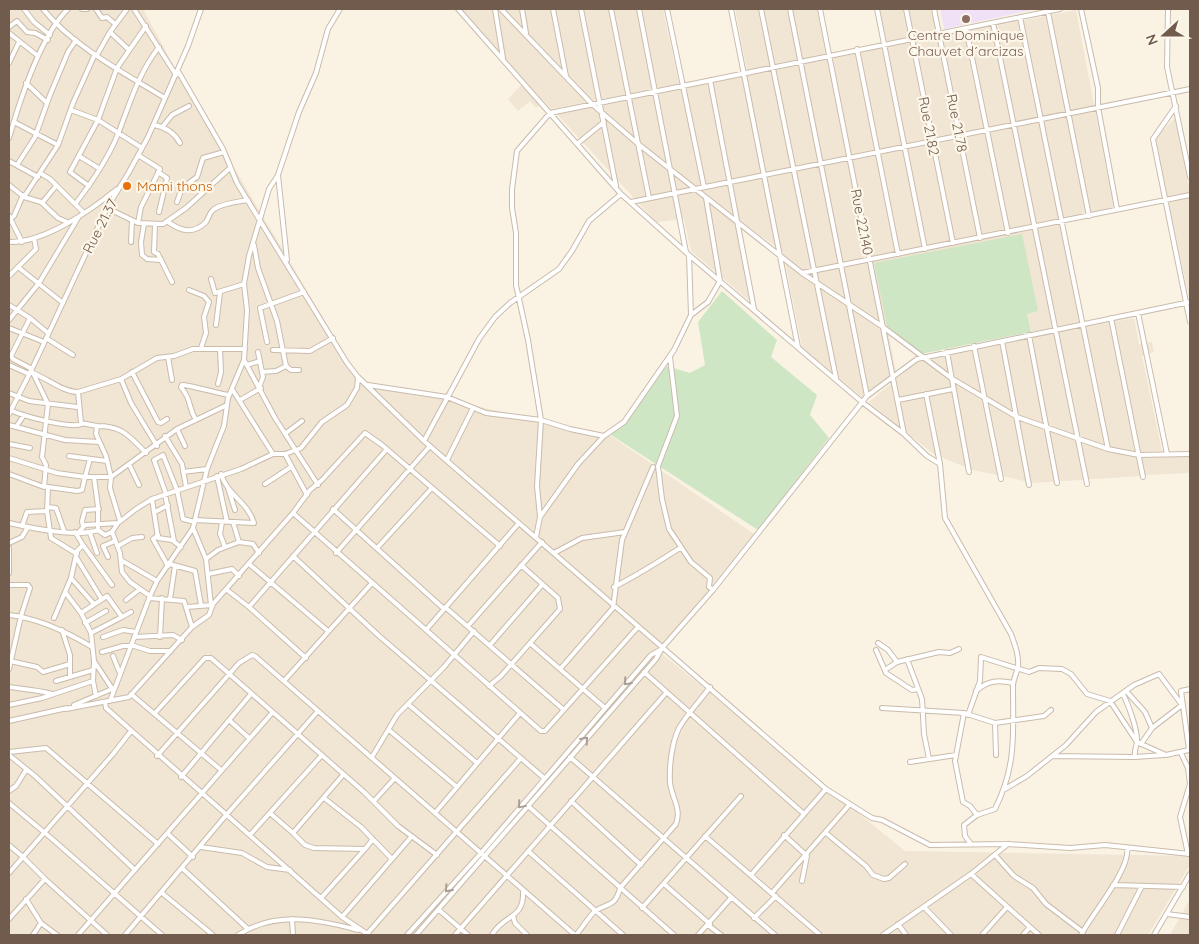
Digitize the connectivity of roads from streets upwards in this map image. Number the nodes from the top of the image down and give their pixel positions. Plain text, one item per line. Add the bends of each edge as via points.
1 (24, 9) edge
2 (43, 9) edge
3 (68, 9) edge
4 (82, 9) edge
5 (87, 9) edge
6 (96, 9) edge
7 (127, 9) edge
8 (134, 9) edge
9 (201, 9) edge
10 (340, 9) edge
11 (458, 9) edge
12 (464, 9) edge
13 (495, 9) edge
14 (501, 9) edge
15 (522, 9) edge
16 (553, 9) edge
17 (581, 9) edge
18 (611, 9) edge
19 (639, 9) edge
20 (667, 9) edge
21 (731, 9) edge
22 (761, 9) edge
23 (790, 9) edge
24 (820, 9) edge
25 (877, 9) edge
26 (906, 9) edge
27 (934, 9) edge
28 (1060, 9) edge
29 (1081, 9) edge
30 (1168, 9) edge
31 (1048, 12) junction
32 (1020, 17) junction
33 (466, 18) junction
34 (56, 23) junction
35 (993, 23) junction
36 (115, 24) junction
37 (9, 26) edge
38 (146, 26) junction
39 (966, 28) junction
40 (110, 32) junction
41 (9, 33) edge
42 (526, 33) junction
43 (939, 33) junction
44 (50, 35) junction
45 (912, 39) junction
46 (48, 40) junction
47 (76, 40) junction
48 (19, 42) junction
49 (884, 44) junction
50 (158, 47) junction
51 (128, 49) junction
52 (857, 50) junction
53 (96, 54) junction
54 (829, 55) junction
55 (38, 56) junction
56 (503, 59) junction
57 (800, 61) junction
58 (9, 63) edge
59 (773, 66) junction
60 (117, 68) junction
61 (177, 73) junction
62 (744, 73) junction
63 (566, 76) junction
64 (710, 80) junction
65 (138, 81) junction
66 (26, 83) junction
67 (682, 86) junction
68 (1190, 89) edge
69 (655, 91) junction
70 (1173, 93) junction
71 (628, 96) junction
72 (165, 98) junction
73 (600, 102) junction
74 (47, 103) junction
75 (592, 104) junction
76 (189, 106) dead end
77 (1176, 106) junction
78 (1098, 107) junction
79 (71, 110) junction
80 (550, 113) junction
81 (602, 113) junction
82 (1068, 113) junction
83 (1042, 119) junction
84 (98, 120) junction
85 (14, 122) junction
86 (604, 122) junction
87 (154, 125) junction
88 (1014, 125) junction
89 (163, 126) junction
90 (986, 130) junction
91 (36, 133) junction
92 (118, 133) junction
93 (960, 135) junction
94 (9, 138) edge
95 (932, 141) junction
96 (180, 143) dead end
97 (637, 143) junction
98 (577, 144) junction
99 (58, 145) junction
100 (905, 146) junction
101 (142, 148) junction
102 (224, 152) junction
103 (878, 152) junction
104 (138, 155) junction
105 (79, 156) junction
106 (850, 157) junction
107 (9, 161) edge
108 (821, 163) junction
109 (17, 165) junction
110 (669, 166) junction
111 (230, 168) junction
112 (100, 169) junction
113 (794, 169) junction
114 (158, 172) junction
115 (39, 175) junction
116 (278, 175) junction
117 (765, 175) junction
118 (1190, 178) edge
119 (731, 182) junction
120 (9, 185) edge
121 (56, 186) junction
122 (89, 186) junction
123 (121, 186) junction
124 (616, 186) junction
125 (704, 187) junction
126 (695, 188) junction
127 (675, 193) junction
128 (620, 194) junction
129 (1190, 195) edge
130 (23, 196) junction
131 (706, 197) junction
132 (649, 198) junction
133 (248, 200) junction
134 (1167, 200) junction
135 (177, 202) dead end
136 (631, 202) junction
137 (42, 203) junction
138 (76, 203) junction
139 (107, 208) junction
140 (1117, 209) junction
141 (159, 212) dead end
142 (84, 213) junction
143 (79, 216) junction
144 (1089, 216) junction
145 (10, 217) edge
146 (260, 219) junction
147 (132, 221) junction
148 (67, 222) junction
149 (168, 222) junction
150 (738, 222) junction
151 (1062, 222) junction
152 (138, 223) junction
153 (144, 224) junction
154 (155, 225) junction
155 (1035, 228) junction
156 (1008, 233) junction
157 (34, 238) junction
158 (980, 238) junction
159 (9, 242) edge
160 (22, 242) junction
161 (131, 242) dead end
162 (952, 243) junction
163 (254, 245) junction
164 (925, 249) junction
165 (688, 254) junction
166 (898, 254) junction
167 (780, 256) junction
168 (160, 260) junction
169 (287, 260) junction
170 (869, 260) junction
171 (841, 266) junction
172 (18, 267) junction
173 (814, 271) junction
174 (802, 273) junction
175 (9, 276) edge
176 (211, 278) dead end
177 (720, 281) junction
178 (172, 282) dead end
179 (39, 283) junction
180 (244, 284) junction
181 (817, 284) junction
182 (189, 290) dead end
183 (304, 292) junction
184 (220, 293) junction
185 (519, 297) junction
186 (1189, 302) edge
187 (62, 303) junction
188 (273, 304) junction
189 (9, 305) edge
190 (850, 306) junction
191 (754, 309) junction
192 (17, 310) junction
193 (1138, 313) junction
194 (691, 316) junction
195 (30, 318) junction
196 (1111, 318) junction
197 (9, 320) edge
198 (1190, 322) edge
199 (1082, 324) junction
200 (216, 325) dead end
201 (883, 327) junction
202 (9, 328) edge
203 (1056, 329) junction
204 (22, 334) junction
205 (1029, 335) junction
206 (46, 338) junction
207 (333, 338) junction
208 (1002, 340) junction
209 (267, 342) dead end
210 (974, 346) junction
211 (798, 347) junction
212 (201, 348) junction
213 (220, 349) junction
214 (245, 349) junction
215 (273, 350) dead end
216 (282, 350) junction
217 (258, 352) dead end
218 (947, 352) junction
219 (73, 355) dead end
220 (670, 356) junction
221 (168, 357) junction
222 (922, 357) junction
223 (244, 360) junction
224 (260, 361) junction
225 (9, 365) edge
226 (247, 365) junction
227 (286, 366) junction
228 (299, 370) dead end
229 (31, 372) junction
230 (132, 372) junction
231 (262, 372) junction
232 (893, 376) junction
233 (358, 377) junction
234 (836, 378) junction
235 (951, 378) junction
236 (121, 379) junction
237 (172, 380) dead end
238 (218, 384) dead end
239 (368, 385) junction
240 (260, 387) junction
241 (953, 388) junction
242 (232, 389) junction
243 (78, 392) junction
244 (9, 393) edge
245 (926, 394) junction
246 (229, 395) junction
247 (867, 396) junction
248 (16, 397) junction
249 (446, 397) junction
250 (984, 398) junction
251 (240, 400) junction
252 (898, 400) junction
253 (862, 402) junction
254 (48, 404) junction
255 (227, 404) junction
256 (78, 406) junction
257 (472, 410) junction
258 (9, 412) edge
259 (24, 415) junction
260 (1017, 417) junction
261 (167, 418) dead end
262 (46, 420) junction
263 (196, 420) junction
264 (541, 420) junction
265 (302, 421) dead end
266 (82, 424) junction
267 (9, 425) edge
268 (97, 426) junction
269 (16, 427) junction
270 (177, 429) junction
271 (1047, 429) junction
272 (286, 433) junction
273 (904, 434) junction
274 (45, 435) junction
275 (165, 436) junction
276 (604, 436) junction
277 (1079, 439) junction
278 (424, 441) junction
279 (99, 442) junction
280 (9, 444) edge
281 (157, 446) junction
282 (184, 446) dead end
283 (430, 446) junction
284 (30, 448) dead end
285 (387, 448) junction
286 (1108, 449) junction
287 (296, 450) junction
288 (146, 453) junction
289 (273, 454) junction
290 (285, 454) junction
291 (1167, 454) junction
292 (1190, 454) edge
293 (1139, 455) junction
294 (69, 456) dead end
295 (9, 458) edge
296 (90, 459) junction
297 (447, 460) junction
298 (107, 461) junction
299 (119, 463) dead end
300 (129, 464) junction
301 (940, 464) junction
302 (291, 466) junction
303 (653, 467) dead end
304 (122, 468) junction
305 (47, 469) junction
306 (207, 469) junction
307 (410, 469) junction
308 (183, 472) junction
309 (969, 472) dead end
310 (9, 474) edge
311 (219, 475) junction
312 (85, 477) junction
313 (94, 477) junction
314 (112, 477) junction
315 (1142, 477) dead end
316 (1001, 479) dead end
317 (204, 482) junction
318 (1057, 483) dead end
319 (265, 484) dead end
320 (1086, 484) dead end
321 (139, 485) dead end
322 (318, 485) junction
323 (1029, 485) dead end
324 (46, 487) junction
325 (186, 487) junction
326 (228, 488) junction
327 (431, 489) junction
328 (177, 490) junction
329 (166, 494) junction
330 (307, 496) junction
331 (152, 499) junction
332 (168, 504) junction
333 (47, 509) junction
334 (333, 509) junction
335 (98, 510) junction
336 (235, 510) dead end
337 (155, 512) junction
338 (293, 514) junction
339 (540, 518) junction
340 (195, 521) junction
341 (119, 522) junction
342 (225, 522) junction
343 (233, 522) junction
344 (9, 523) edge
345 (519, 523) junction
346 (98, 525) junction
347 (22, 526) junction
348 (83, 527) junction
349 (28, 528) junction
350 (193, 528) junction
351 (356, 529) junction
352 (98, 530) junction
353 (50, 531) junction
354 (64, 531) junction
355 (77, 532) junction
356 (112, 532) junction
357 (313, 532) junction
358 (625, 532) junction
359 (90, 533) junction
360 (158, 535) junction
361 (142, 537) dead end
362 (536, 537) junction
363 (115, 541) junction
364 (174, 541) junction
365 (239, 542) junction
366 (542, 542) junction
367 (9, 544) edge
368 (83, 545) junction
369 (118, 546) junction
370 (500, 546) junction
371 (181, 547) junction
372 (225, 547) junction
373 (378, 548) junction
374 (680, 548) junction
375 (336, 552) junction
376 (97, 553) dead end
377 (258, 553) junction
378 (554, 553) junction
379 (77, 556) junction
380 (293, 556) junction
381 (10, 557) edge
382 (108, 557) dead end
383 (206, 559) junction
384 (121, 560) junction
385 (249, 564) junction
386 (171, 565) junction
387 (521, 566) junction
388 (207, 568) junction
389 (195, 571) junction
390 (9, 574) edge
391 (208, 574) junction
392 (239, 576) junction
393 (71, 578) junction
394 (157, 581) junction
395 (270, 583) junction
396 (372, 583) junction
397 (9, 585) edge
398 (112, 585) dead end
399 (542, 585) junction
400 (614, 587) junction
401 (140, 589) junction
402 (227, 590) junction
403 (713, 590) junction
404 (65, 592) junction
405 (150, 597) junction
406 (100, 598) junction
407 (162, 598) junction
408 (170, 599) junction
409 (126, 600) dead end
410 (94, 604) junction
411 (201, 605) junction
412 (212, 605) junction
413 (614, 605) junction
414 (188, 607) junction
415 (249, 607) junction
416 (444, 608) junction
417 (350, 609) junction
418 (106, 611) dead end
419 (131, 612) dead end
420 (81, 613) junction
421 (9, 615) edge
422 (21, 616) junction
423 (54, 618) dead end
424 (122, 618) junction
425 (85, 623) junction
426 (468, 626) junction
427 (192, 627) junction
428 (638, 627) junction
429 (62, 630) junction
430 (426, 630) junction
431 (328, 631) junction
432 (474, 631) junction
433 (91, 633) junction
434 (135, 634) junction
435 (103, 637) dead end
436 (160, 637) junction
437 (182, 640) junction
438 (531, 644) junction
439 (878, 644) dead end
440 (490, 645) junction
441 (131, 646) junction
442 (92, 647) junction
443 (662, 648) junction
444 (959, 649) dead end
445 (876, 650) dead end
446 (171, 651) junction
447 (102, 652) dead end
448 (455, 654) junction
449 (113, 656) dead end
450 (306, 658) junction
451 (907, 659) junction
452 (10, 661) junction
453 (94, 661) junction
454 (897, 662) junction
455 (70, 664) junction
456 (511, 665) junction
457 (561, 668) junction
458 (9, 669) edge
459 (1018, 669) junction
460 (93, 670) junction
461 (885, 670) junction
462 (119, 671) junction
463 (644, 672) junction
464 (228, 674) junction
465 (70, 676) junction
466 (431, 680) junction
467 (56, 681) dead end
468 (92, 681) junction
469 (284, 681) junction
470 (1013, 683) junction
471 (489, 686) junction
472 (9, 687) edge
473 (710, 688) junction
474 (113, 689) junction
475 (583, 689) junction
476 (918, 689) junction
477 (1190, 689) edge
478 (666, 692) junction
479 (975, 692) junction
480 (1125, 693) junction
481 (52, 694) junction
482 (131, 694) junction
483 (251, 694) junction
484 (96, 696) junction
485 (108, 701) junction
486 (1110, 701) junction
487 (408, 704) junction
488 (9, 705) edge
489 (1182, 705) junction
490 (605, 708) junction
491 (882, 708) dead end
492 (66, 709) junction
493 (564, 710) junction
494 (922, 710) junction
495 (1051, 710) dead end
496 (318, 711) junction
497 (155, 712) junction
498 (272, 713) junction
499 (520, 713) junction
500 (690, 713) junction
501 (966, 714) junction
502 (229, 720) junction
503 (1014, 720) junction
504 (9, 721) edge
505 (995, 723) junction
506 (1152, 728) junction
507 (389, 730) junction
508 (131, 731) junction
509 (178, 732) junction
510 (297, 734) junction
511 (249, 738) junction
512 (498, 739) junction
513 (1139, 743) junction
514 (1190, 750) edge
515 (201, 752) junction
516 (1181, 753) junction
517 (9, 754) edge
518 (322, 755) junction
519 (956, 755) junction
520 (996, 755) dead end
521 (1166, 755) junction
522 (157, 756) junction
523 (1052, 756) junction
524 (570, 757) junction
525 (372, 758) junction
526 (521, 758) junction
527 (1135, 758) junction
528 (929, 759) junction
529 (910, 762) dead end
530 (477, 763) junction
531 (26, 770) junction
532 (221, 770) junction
533 (344, 775) junction
534 (181, 777) junction
535 (591, 777) junction
536 (395, 778) junction
537 (544, 778) junction
538 (87, 783) junction
539 (457, 787) junction
540 (826, 789) junction
541 (1005, 789) junction
542 (9, 791) edge
543 (202, 793) junction
544 (741, 796) dead end
545 (324, 798) junction
546 (374, 801) junction
547 (571, 801) junction
548 (9, 803) edge
549 (850, 804) junction
550 (528, 806) junction
551 (67, 807) junction
552 (270, 813) junction
553 (435, 813) junction
554 (227, 814) junction
555 (804, 814) junction
556 (977, 815) junction
557 (549, 825) junction
558 (458, 832) junction
559 (46, 833) junction
560 (167, 833) junction
561 (293, 833) junction
562 (826, 833) junction
563 (250, 835) junction
564 (784, 835) junction
565 (412, 836) junction
566 (705, 836) junction
567 (373, 839) junction
568 (663, 839) junction
569 (158, 844) junction
570 (971, 844) junction
571 (1008, 844) junction
572 (9, 845) edge
573 (201, 847) junction
574 (1127, 848) junction
575 (365, 849) junction
576 (528, 851) junction
577 (481, 853) junction
578 (1189, 854) edge
579 (437, 855) junction
580 (994, 855) junction
581 (807, 856) junction
582 (23, 857) junction
583 (193, 857) junction
584 (486, 857) junction
585 (392, 859) junction
586 (685, 859) junction
587 (905, 864) dead end
588 (641, 865) junction
589 (182, 869) junction
590 (135, 870) junction
591 (290, 870) junction
592 (9, 873) edge
593 (970, 874) junction
594 (1190, 874) edge
595 (506, 875) junction
596 (751, 875) junction
597 (45, 879) junction
598 (802, 881) dead end
599 (664, 884) junction
600 (1113, 885) junction
601 (1142, 886) junction
602 (1183, 886) junction
603 (1190, 886) edge
604 (620, 888) junction
605 (523, 890) junction
606 (115, 893) junction
607 (162, 893) junction
608 (774, 894) junction
609 (321, 898) junction
610 (731, 898) junction
611 (26, 899) junction
612 (924, 906) junction
613 (1007, 907) junction
614 (642, 908) junction
615 (439, 910) junction
616 (595, 911) junction
617 (1167, 914) junction
618 (513, 916) junction
619 (142, 917) junction
620 (342, 917) junction
621 (1190, 917) edge
622 (754, 918) junction
623 (9, 919) edge
624 (292, 919) junction
625 (90, 921) junction
626 (41, 923) junction
627 (709, 924) junction
628 (898, 924) junction
629 (461, 928) junction
630 (1030, 928) junction
631 (248, 929) junction
632 (360, 931) junction
633 (819, 934) edge
634 (1082, 934) edge
635 (32, 935) edge
636 (56, 935) edge
637 (78, 935) edge
638 (107, 935) edge
639 (125, 935) edge
640 (162, 935) edge
641 (213, 935) edge
642 (238, 935) edge
643 (293, 935) edge
644 (368, 935) edge
645 (406, 935) edge
646 (416, 935) edge
647 (455, 935) edge
648 (468, 935) edge
649 (492, 935) edge
650 (527, 935) edge
651 (576, 935) edge
652 (622, 935) edge
653 (674, 935) edge
654 (698, 935) edge
655 (721, 935) edge
656 (775, 935) edge
657 (883, 935) edge
658 (906, 935) edge
659 (950, 935) edge
660 (982, 935) edge
661 (1023, 935) edge
662 (1040, 935) edge
663 (1117, 935) edge
664 (1154, 935) edge

1 - 44 street
2 - 34 street
3 - 34 street
4 - 5 street
6 - 36 street via 102,18 107,17
7 - 36 street
8 - 38 street
9 - 61 street, Rue 21.37
10 - 116 street via 328,30 316,73
11 - 33 street
12 - 33 street
13 - 56 street
14 - 42 street
15 - 42 street
16 - 63 street
17 - 73 street
18 - 71 street
19 - 69 street
20 - 67 street
21 - 62 street
22 - 59 street
23 - 57 street
24 - 54 street, Rue 22.140
25 - 49 street
26 - 45 street, Rue 21.82
27 - 43 street, Rue 21.78
28 - 31 street
29 - 78 street via 1098,88
30 - 70 street via 1166,57
31 - 32 street
31 - 82 street
32 - 35 street
32 - 83 street
33 - 56 street
34 - 44 street
34 - 47 street
35 - 39 street
35 - 88 street
36 - 40 street
37 - 46 street via 17,22 27,32
38 - 50 street
38 - 51 street
39 - 43 street
39 - 90 street
40 - 51 street
40 - 53 street
41 - 48 street
42 - 63 street
43 - 45 street
43 - 93 street, Rue 21.78
44 - 46 street
45 - 49 street
45 - 95 street, Rue 21.82
46 - 55 street
47 - 53 street
47 - 74 street
48 - 55 street
48 - 58 street
49 - 52 street
49 - 100 street
50 - 61 street
50 - 65 street
51 - 60 street
52 - 54 street
52 - 103 street
53 - 60 street
53 - 79 street
54 - 57 street
54 - 106 street, Rue 22.140
55 - 66 street
56 - 80 street
57 - 59 street
57 - 108 street
59 - 62 street
59 - 113 street
60 - 65 street
60 - 84 street
61 - 72 street, Rue 21.37
61 - 102 street
62 - 64 street
62 - 117 street
63 - 75 street
64 - 67 street
64 - 119 street
65 - 72 street
65 - 92 street
66 - 74 street
66 - 85 street
67 - 69 street
67 - 125 street
68 - 70 street
69 - 71 street
69 - 110 street
70 - 77 street
70 - 78 street
71 - 73 street
71 - 97 street
72 - 87 street, Rue 21.37
73 - 75 street
73 - 81 street
74 - 91 street
75 - 80 street
75 - 81 street
76 - 89 street via 171,116
77 - 118 street
77 - 134 street via 1153,139
78 - 82 street
78 - 140 street
79 - 84 street
79 - 99 street
80 - 98 street
80 - 185 street via 520,146 515,161 512,208 516,224 514,273
81 - 86 street
81 - 97 street
82 - 83 street
82 - 144 street
83 - 88 street
83 - 151 street
84 - 92 street
84 - 105 street
85 - 91 street
85 - 94 street
86 - 98 street
86 - 124 street
87 - 89 street
87 - 101 street, Rue 21.37
88 - 90 street
88 - 155 street
89 - 96 street
90 - 93 street
90 - 156 street
91 - 99 street
91 - 109 street
92 - 101 street
92 - 112 street
93 - 95 street
93 - 158 street, Rue 21.78
95 - 100 street
95 - 162 street, Rue 21.82
97 - 110 street
97 - 132 street
98 - 124 street
99 - 115 street
100 - 103 street
100 - 164 street
101 - 104 street, Rue 21.37
102 - 111 street
102 - 135 street via 203,158 197,177 182,188
103 - 106 street
103 - 166 street
104 - 114 street via 159,168
104 - 123 street, Rue 21.37
105 - 112 street
105 - 122 street via 70,173
106 - 108 street
106 - 170 street, Rue 22.140
107 - 109 street
108 - 113 street
108 - 171 street
109 - 115 street
110 - 126 street
110 - 127 street
111 - 133 street
111 - 149 street
112 - 122 street
113 - 117 street
113 - 173 street
114 - 141 street via 167,178
114 - 152 street via 141,207
115 - 121 street
115 - 130 street
116 - 146 street via 269,189
116 - 169 street
117 - 119 street
117 - 167 street
119 - 125 street
119 - 150 street
120 - 130 street
121 - 137 street
121 - 138 street
122 - 138 street
123 - 139 street, Rue 21.37
123 - 142 street
124 - 128 street
125 - 126 street
126 - 127 street
126 - 131 street
127 - 132 street
127 - 165 street
128 - 136 street
128 - 185 street via 589,221 559,269
129 - 134 street
130 - 137 street
130 - 145 street via 14,216
131 - 150 street
131 - 177 street
132 - 136 street
133 - 146 street
133 - 149 street via 219,207 211,212 205,223 190,231 180,231
134 - 140 street
134 - 186 street
136 - 165 street
137 - 148 street
138 - 142 street
139 - 147 street
139 - 187 street, Rue 21.37
140 - 144 street
142 - 143 street
143 - 148 street
143 - 179 street
144 - 151 street
145 - 160 street
146 - 163 street
146 - 169 street
147 - 152 street
147 - 161 street
148 - 157 street
149 - 154 street
150 - 167 street
150 - 191 street
151 - 155 street
151 - 199 street
152 - 153 street
153 - 154 street
153 - 168 street via 142,255
154 - 168 street via 154,252
155 - 156 street
155 - 203 street
156 - 158 street
157 - 160 street
157 - 172 street via 36,249
158 - 162 street
159 - 160 street
162 - 164 street
163 - 180 street
163 - 188 street via 258,268
164 - 166 street
165 - 177 street
165 - 194 street
166 - 170 street
167 - 174 street
167 - 211 street
168 - 178 street
169 - 183 street
170 - 171 street
170 - 201 street, Rue 22.140
171 - 173 street
171 - 190 street
172 - 175 street
172 - 179 street
173 - 174 street
173 - 181 street
174 - 181 street
176 - 184 street via 213,291
177 - 191 street
177 - 194 street via 708,302
179 - 187 street
179 - 192 street
180 - 184 street
180 - 214 street via 247,310
181 - 190 street
181 - 234 street
182 - 212 street via 204,296 209,302
183 - 188 street
183 - 207 street
184 - 200 street
185 - 249 street via 495,317
185 - 264 street
186 - 193 street
186 - 198 street
187 - 206 street, Rue 21.37
188 - 209 street via 260,309
188 - 216 street
189 - 192 street
190 - 201 street
190 - 247 street
191 - 211 street
192 - 195 street
192 - 197 street
193 - 196 street
193 - 291 street
194 - 220 street
195 - 204 street
195 - 206 street
196 - 199 street
196 - 293 street
199 - 203 street
199 - 286 street
201 - 222 street
201 - 232 street, Rue 22.140
202 - 204 street
203 - 205 street
203 - 277 street
204 - 206 street
204 - 229 street via 12,358
205 - 208 street
205 - 271 street
206 - 219 street
206 - 229 street, Rue 21.37
207 - 216 street via 310,351
207 - 233 street
208 - 210 street
208 - 260 street
210 - 218 street
210 - 250 street
211 - 234 street
212 - 213 street
212 - 221 street
213 - 214 street
213 - 238 street
214 - 223 street
215 - 216 street
216 - 227 street
217 - 224 street
218 - 222 street
218 - 235 street
220 - 276 street via 624,422
220 - 374 street via 677,416 658,471 666,524
221 - 230 street via 150,360
221 - 237 street
222 - 232 street
222 - 235 street
223 - 226 street
223 - 242 street
224 - 226 street
224 - 231 street
225 - 229 street
226 - 240 street
227 - 228 street
227 - 231 street
229 - 243 street via 69,392
229 - 248 street, Rue 21.37
229 - 254 street
230 - 236 street
230 - 261 street via 158,422
231 - 240 street
232 - 247 street
232 - 252 street, Rue 22.140
233 - 239 street
233 - 287 street via 357,388 347,405 322,422 308,441
234 - 253 street
235 - 241 street
235 - 250 street
236 - 243 street
236 - 281 street via 131,403
239 - 249 street
239 - 278 street
240 - 251 street
240 - 272 street
241 - 245 street
241 - 309 street
242 - 246 street
242 - 251 street
243 - 256 street
244 - 248 street
245 - 252 street
245 - 301 street
246 - 255 street
246 - 263 street via 182,385
247 - 253 street
248 - 254 street
248 - 258 street, Rue 21.37
249 - 257 street
249 - 278 street
250 - 260 street
250 - 316 street
251 - 289 street
252 - 273 street, Rue 22.140
253 - 273 street
253 - 403 street
254 - 256 street
254 - 262 street
255 - 263 street
255 - 306 street via 224,426
256 - 266 street
257 - 264 street
257 - 297 street
258 - 259 street
259 - 262 street
259 - 269 street
260 - 271 street
260 - 323 street
262 - 266 street
262 - 274 street
263 - 270 street
264 - 276 street
264 - 339 street via 537,486
265 - 272 street
266 - 268 street
267 - 269 street
268 - 279 street
268 - 288 street via 125,432
269 - 274 street
270 - 275 street
270 - 282 street
271 - 277 street
271 - 318 street
272 - 287 street
273 - 301 street via 926,456
274 - 279 street via 75,442
274 - 305 street via 42,457
275 - 281 street
275 - 308 street via 182,464
276 - 339 street via 578,464
277 - 286 street
277 - 320 street
278 - 283 street
279 - 298 street
280 - 284 street
281 - 288 street
283 - 297 street
283 - 307 street
285 - 307 street
285 - 322 street via 365,433
285 - 334 street
286 - 293 street
287 - 290 street
287 - 322 street
288 - 300 street
289 - 290 street
289 - 311 street
290 - 302 street
291 - 292 street
291 - 293 street
293 - 315 street
294 - 296 street
295 - 305 street
296 - 298 street
296 - 312 street
297 - 345 street
298 - 314 street
299 - 304 street
300 - 304 street
300 - 321 street
301 - 459 street via 945,518 1011,634 1018,654
302 - 319 street
302 - 330 street
303 - 358 street
304 - 314 street
305 - 312 street
305 - 324 street
306 - 308 street
306 - 317 street
307 - 327 street
307 - 351 street
308 - 325 street
310 - 324 street
311 - 317 street
311 - 326 street
311 - 342 street
312 - 313 street
312 - 324 street via 80,491
313 - 314 street
313 - 335 street
314 - 341 street via 110,488
317 - 325 street
317 - 340 street
322 - 330 street
324 - 333 street
325 - 328 street
326 - 336 street
326 - 343 street via 239,502 245,504 254,522
327 - 370 street
327 - 373 street
328 - 329 street
328 - 329 street via 163,455 154,460
328 - 340 street via 183,520
329 - 331 street
329 - 332 street
330 - 338 street
331 - 337 street
331 - 341 street
332 - 337 street
332 - 364 street
333 - 347 street via 27,512
333 - 353 street
333 - 354 street via 56,508
334 - 351 street
334 - 357 street
335 - 346 street
335 - 348 street via 85,510
337 - 360 street
338 - 357 street
338 - 377 street
339 - 362 street
340 - 342 street
340 - 350 street
341 - 346 street
341 - 356 street
342 - 343 street
342 - 372 street via 220,534
343 - 365 street
344 - 347 street
345 - 362 street
345 - 370 street
346 - 348 street
346 - 352 street
347 - 349 street
348 - 355 street
349 - 353 street
349 - 367 street via 22,537
350 - 371 street
350 - 383 street
351 - 373 street
351 - 375 street
352 - 356 street via 103,535
352 - 359 street
353 - 354 street
353 - 379 street via 52,540 63,544
354 - 355 street
355 - 359 street
355 - 368 street
356 - 363 street
357 - 375 street
357 - 380 street
358 - 378 street via 582,538
358 - 400 street
359 - 376 street
360 - 364 street via 160,540
360 - 386 street via 152,539
361 - 369 street via 132,538
362 - 366 street
363 - 369 street
363 - 382 street via 103,546
364 - 371 street
365 - 372 street
365 - 377 street via 254,544
366 - 378 street
366 - 387 street
367 - 381 street
368 - 379 street
368 - 398 street
369 - 384 street
370 - 416 street via 452,603
371 - 386 street
372 - 383 street
373 - 416 street
374 - 400 street via 647,571
374 - 403 street via 710,578 709,587
375 - 396 street
377 - 385 street
378 - 413 street
379 - 393 street
379 - 406 street
380 - 395 street
380 - 417 street
381 - 390 street
383 - 388 street
384 - 394 street
384 - 401 street via 123,574
385 - 392 street
385 - 395 street
386 - 389 street
386 - 394 street
386 - 408 street
387 - 399 street
387 - 426 street
388 - 389 street
388 - 391 street
389 - 411 street
391 - 392 street via 230,569
391 - 412 street
392 - 402 street
393 - 404 street
393 - 410 street
394 - 405 street
395 - 415 street
395 - 431 street
396 - 417 street
396 - 430 street
397 - 422 street via 28,585 30,588
399 - 438 street via 558,598 561,605
399 - 440 street
400 - 413 street
401 - 405 street
401 - 409 street
402 - 412 street
402 - 415 street
403 - 443 street
404 - 420 street
404 - 423 street
405 - 407 street
405 - 434 street
406 - 410 street
406 - 424 street via 108,598
407 - 408 street
407 - 436 street
408 - 414 street via 183,600
410 - 420 street
411 - 412 street
411 - 414 street
412 - 427 street via 208,615
413 - 428 street
413 - 457 street
414 - 427 street
415 - 450 street
416 - 426 street
416 - 430 street
417 - 431 street
417 - 466 street
418 - 425 street
419 - 424 street
420 - 425 street
421 - 422 street
422 - 429 street
422 - 452 street
424 - 433 street
425 - 433 street
426 - 432 street
427 - 437 street
428 - 443 street
428 - 475 street
429 - 442 street
429 - 455 street
430 - 448 street
431 - 450 street
432 - 440 street
432 - 448 street
433 - 442 street
434 - 435 street via 123,630
434 - 436 street
434 - 441 street
436 - 437 street via 173,635
437 - 446 street
438 - 456 street
438 - 457 street
439 - 454 street via 888,650
440 - 456 street
441 - 446 street via 147,651
441 - 447 street
441 - 462 street
442 - 453 street
443 - 463 street
443 - 473 street
443 -> 490 street via 651,655
444 - 451 street
445 - 461 street
446 - 482 street
448 - 466 street
448 - 471 street
449 - 462 street
450 - 469 street
451 - 454 street
451 - 476 street
452 - 455 street via 37,667 43,672
452 - 458 street
453 - 460 street
453 - 474 street
454 - 461 street
455 - 465 street
456 - 471 street
456 - 493 street
457 - 475 street
459 - 470 street
459 - 479 street via 981,657 980,681
459 - 486 street via 1029,672 1038,668 1062,668 1087,694
460 - 465 street
460 - 468 street
461 - 476 street via 912,690
462 - 474 street
463 - 478 street
524 -> 463 street
464 - 469 street via 252,655
464 - 483 street
464 - 497 street via 211,658 205,658
464 - 509 street
465 - 467 street
466 - 487 street
466 - 512 street
468 - 481 street
468 - 484 street
469 - 496 street
470 - 479 street via 996,680
470 - 503 street
471 - 499 street
472 - 481 street
473 - 500 street
473 - 540 street
474 - 484 street
474 - 485 street
475 - 490 street
475 - 493 street
476 - 494 street
477 - 489 street via 1181,691
478 - 500 street
478 - 535 street
479 - 501 street
480 - 486 street
480 - 489 street via 1134,685 1159,674
480 - 506 street via 1145,712
480 - 513 street
481 - 488 street
482 - 485 street
482 - 497 street
483 - 498 street
483 - 502 street
484 - 492 street
485 - 492 street
485 - 508 street via 106,708
486 - 513 street
486 - 523 street
487 - 507 street
487 - 530 street
489 - 506 street
489 - 514 street
490 - 537 street
491 - 494 street
492 - 504 street
493 - 499 street via 543,732
494 - 501 street
494 - 528 street
495 - 503 street via 1044,716
496 - 510 street
496 - 525 street
497 - 509 street
498 - 510 street
498 - 511 street
499 - 512 street
500 - 555 street
500 - 568 street via 676,734 671,759 670,784 678,808 677,820
501 - 505 street
501 - 519 street
502 - 511 street
502 - 515 street
503 - 505 street
503 - 541 street via 1015,735
505 - 520 street
506 - 513 street
507 - 525 street
507 - 539 street
508 - 522 street
508 - 538 street
509 - 515 street
509 - 522 street
510 - 518 street
510 - 554 street
511 - 532 street
512 - 526 street
512 - 530 street
513 - 521 street
513 - 527 street via 1134,751
514 - 516 street
515 - 532 street
515 - 534 street
516 - 521 street
516 - 578 street via 1188,768 1190,784 1180,817
517 - 531 street
517 - 538 street via 46,748
518 - 533 street
518 - 552 street
519 - 528 street
519 - 556 street via 955,768 962,800
521 - 527 street
522 - 534 street
523 - 527 street
523 - 541 street
524 - 535 street
524 - 550 street
525 - 536 street
526 - 537 street
526 - 558 street
528 - 529 street
530 - 539 street
531 - 542 street
531 - 551 street
532 - 543 street
533 - 545 street
533 - 546 street
534 - 543 street
535 - 547 street
535 - 568 street
536 - 546 street
536 - 553 street
537 -> 577 street
538 - 551 street
538 - 569 street
539 - 553 street
540 - 549 street
540 - 555 street
541 - 556 street via 995,809
543 - 554 street
543 - 560 street
544 - 566 street
545 - 561 street
545 - 567 street
546 - 565 street
547 - 557 street
547 - 588 street
548 - 559 street
549 - 562 street
549 - 570 street via 930,845
550 - 557 street
550 - 584 street
551 - 559 street
551 - 590 street
552 - 561 street
552 - 563 street
553 - 558 street
554 - 563 street
554 - 573 street
555 - 564 street
556 - 570 street via 964,825 965,836
557 - 576 street
557 - 604 street
558 - 577 street
558 - 579 street
559 - 582 street
559 - 606 street
560 - 569 street
560 - 583 street
561 - 575 street via 305,845 314,848
562 - 581 street
562 - 587 street via 875,877 886,879
563 - 591 street
564 - 581 street
564 - 596 street
565 - 579 street
565 - 585 street
566 - 586 street
566 - 596 street
567 - 575 street
567 - 585 street
568 - 586 street
568 - 588 street
569 - 590 street
570 - 571 street
571 - 574 street
571 - 580 street
572 - 582 street
573 - 583 street
573 - 591 street via 242,853 267,867
574 - 578 street
574 - 600 street via 1126,860
575 - 609 street
576 - 595 street
576 - 616 street
577 - 584 street
577 -> 645 street
579 - 644 street
580 - 593 street
580 - 634 street
581 - 598 street
581 - 608 street
582 - 592 street
582 - 597 street
583 - 589 street
584 - 595 street
584 - 615 street
585 - 620 street
586 - 599 street
586 - 610 street
588 - 604 street
589 - 607 street
589 - 631 street
590 - 606 street
591 - 609 street
593 - 612 street
593 - 613 street
594 - 602 street
595 - 605 street
595 - 629 street
596 - 608 street
597 - 611 street
597 - 625 street
599 - 614 street
599 - 627 street
600 - 601 street
600 - 634 street
601 - 602 street
601 - 663 street
602 - 603 street
602 - 617 street
604 - 614 street
604 - 616 street via 618,898
605 - 618 street via 523,904
605 - 651 street
606 - 619 street
606 - 625 street
607 - 619 street
607 - 641 street
608 - 622 street
608 - 633 street
609 - 620 street
610 - 622 street
610 - 627 street
611 - 623 street
611 - 626 street
612 - 628 street
612 - 659 street
613 - 630 street
613 - 660 street
614 - 653 street
615 - 629 street
615 - 646 street
616 - 651 street
616 - 652 street
617 - 621 street
617 - 664 street
618 - 649 street via 498,925
618 - 650 street via 515,923
619 - 639 street
619 - 640 street
620 - 632 street
622 - 656 street
624 - 631 street via 274,920
624 - 632 street
624 - 643 street
625 - 637 street
625 - 638 street
626 - 635 street
626 - 636 street
627 - 654 street
627 - 655 street
628 - 657 street
628 - 658 street
629 - 647 street
629 - 648 street
630 - 661 street
630 - 662 street
631 - 642 street
632 - 644 street

